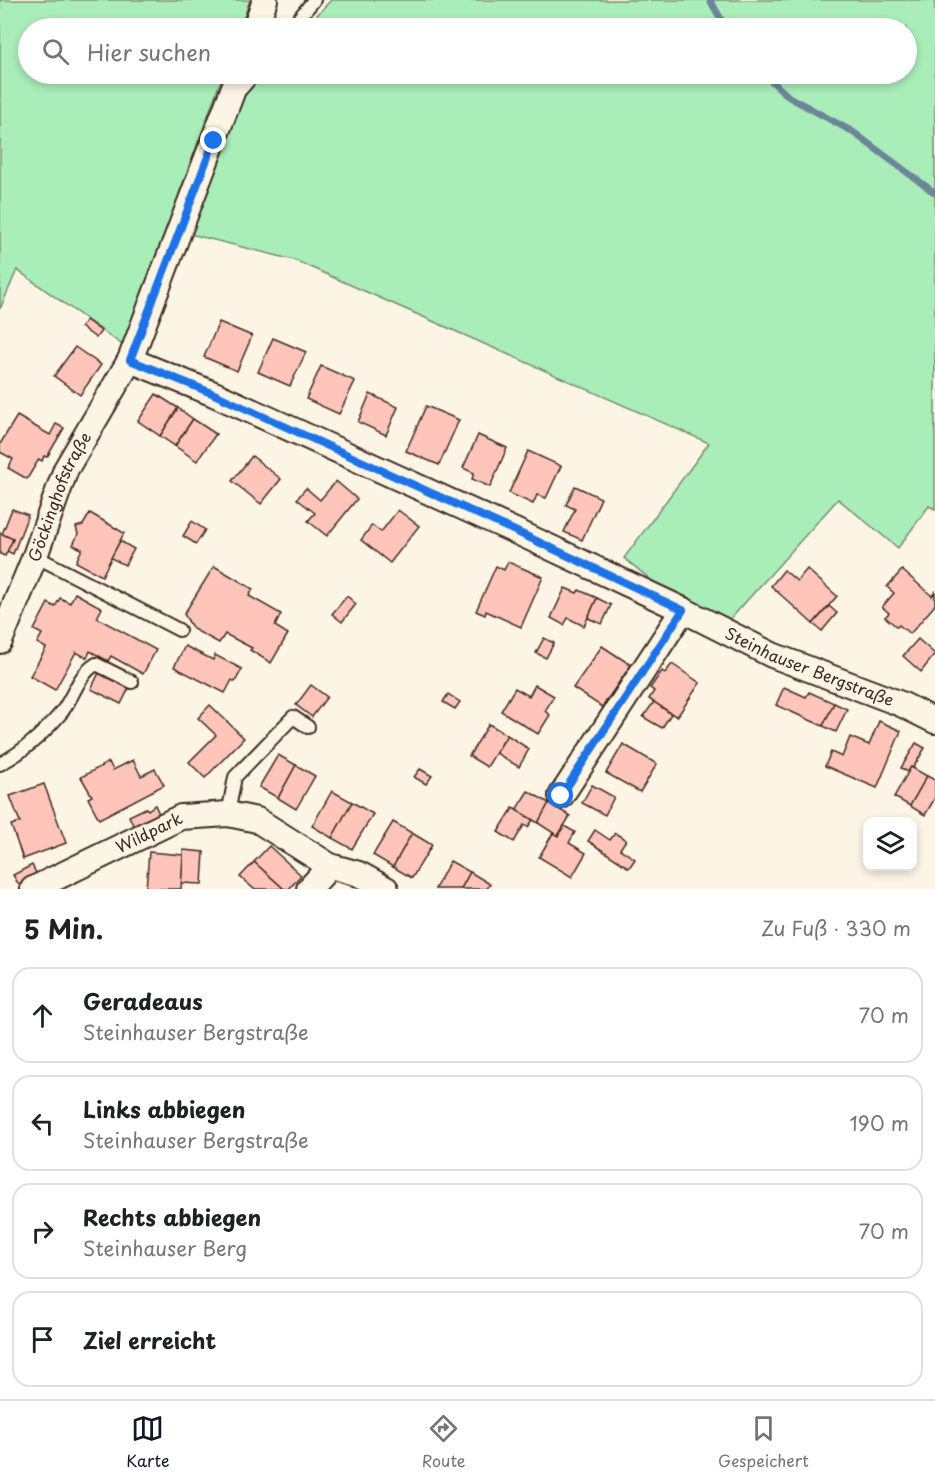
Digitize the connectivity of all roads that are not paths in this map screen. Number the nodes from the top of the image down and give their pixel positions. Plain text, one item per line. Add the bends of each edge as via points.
1 (265, 0) edge
2 (314, 0) edge
3 (259, 18) edge
4 (299, 18) edge
5 (235, 84) edge
6 (245, 84) edge
7 (228, 104) junction
8 (130, 358) junction
9 (36, 556) junction
10 (683, 610) junction
11 (179, 630) dead end
12 (0, 641) edge
13 (132, 682) dead end
14 (935, 722) edge
15 (308, 727) dead end
16 (0, 764) edge
17 (561, 796) dead end
18 (228, 814) junction
19 (330, 866) junction
20 (33, 889) edge
21 (309, 889) edge
22 (386, 889) edge

1 - 3 street
2 - 4 lane
5 - 7 street, Göckinghofstraße
6 - 7 lane
7 - 8 street, Göckinghofstraße
8 - 9 street, Göckinghofstraße via 66,469
8 - 10 street, Steinhauser Bergstraße
9 - 11 lane
9 - 12 street, Göckinghofstraße
10 - 14 street, Steinhauser Bergstraße via 771,656 901,704
10 - 17 street
13 - 16 lane via 96,663 86,670 62,712 23,750
15 - 18 lane via 292,717 236,777
18 - 19 street, Wildpark via 257,820
18 - 20 street, Wildpark via 181,817
19 - 21 street
19 - 22 street, Wildpark via 359,874

